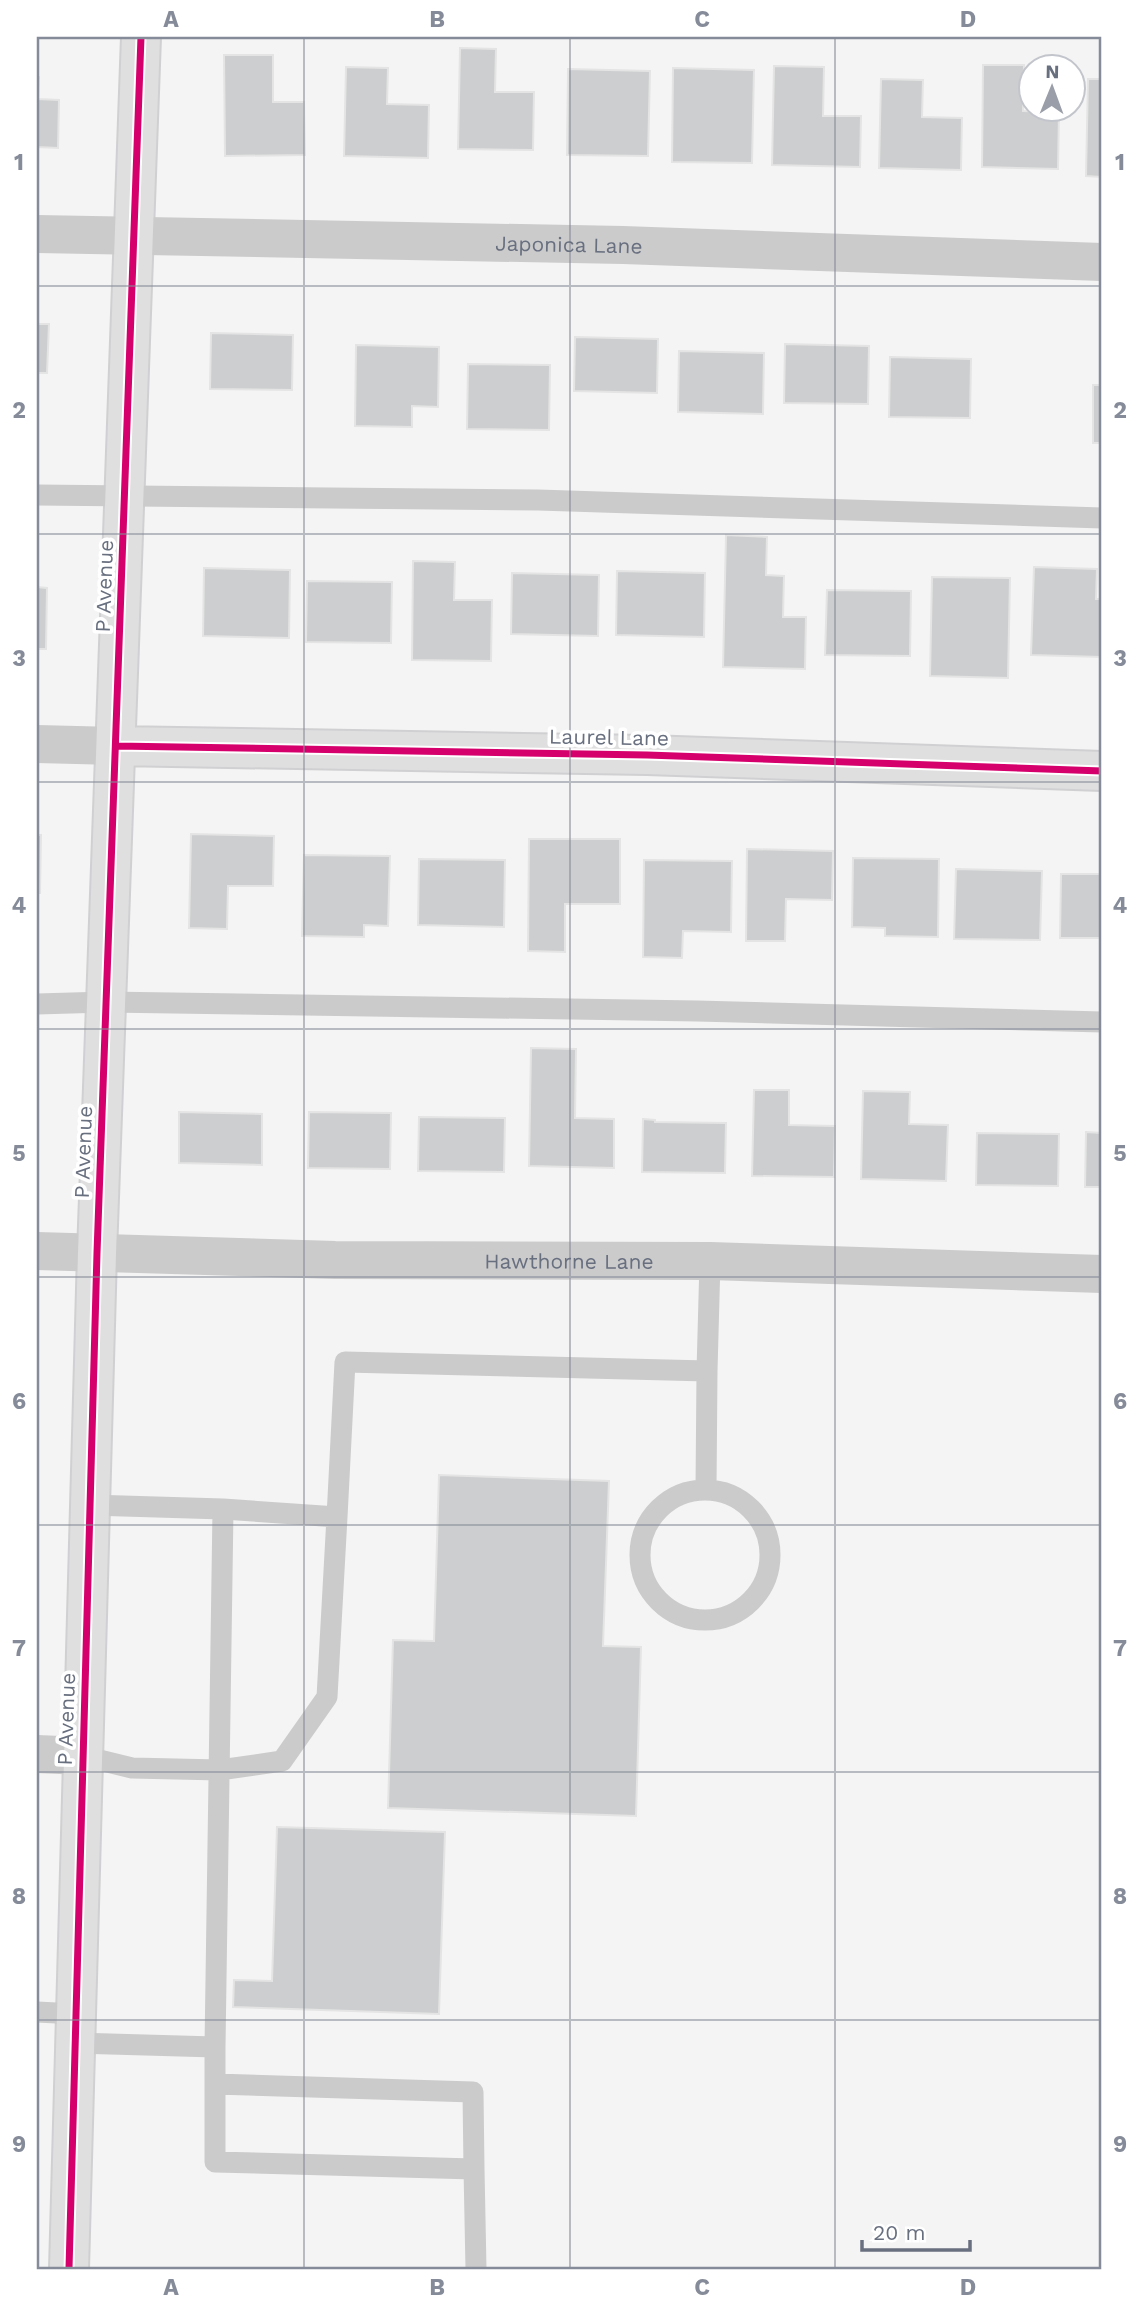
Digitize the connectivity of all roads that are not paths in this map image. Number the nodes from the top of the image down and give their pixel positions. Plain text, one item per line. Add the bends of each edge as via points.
1 (141, 37) edge
2 (37, 234) edge
3 (133, 235) junction
4 (1102, 262) edge
5 (37, 495) edge
6 (124, 495) junction
7 (1102, 518) edge
8 (37, 744) edge
9 (116, 747) junction
10 (1102, 771) edge
11 (106, 1002) junction
12 (37, 1004) edge
13 (1102, 1022) edge
14 (37, 1251) edge
15 (97, 1253) junction
16 (710, 1261) junction
17 (1102, 1274) edge
18 (707, 1371) junction
19 (706, 1489) junction
20 (90, 1505) junction
21 (223, 1509) junction
22 (337, 1517) junction
23 (37, 1754) edge
24 (83, 1756) junction
25 (220, 1770) junction
26 (37, 2012) edge
27 (76, 2028) junction
28 (215, 2048) junction
29 (215, 2084) junction
30 (474, 2169) junction
31 (69, 2269) edge
32 (476, 2269) edge

1 - 3 street, P Avenue
2 - 3 street, Japonica Lane
3 - 4 street, Japonica Lane via 636,245
3 - 6 street, P Avenue
5 - 6 lane
6 - 7 lane via 538,500
6 - 9 street, P Avenue
8 - 9 street, Laurel Lane
9 - 10 street, Laurel Lane via 647,755
9 - 11 street, P Avenue
11 - 12 lane
11 - 13 lane
11 - 15 street, P Avenue
14 - 15 street, Hawthorne Lane
15 - 16 street, Hawthorne Lane
15 - 20 street, P Avenue
16 - 17 street, Hawthorne Lane
16 - 18 lane
18 - 19 lane
18 - 22 lane via 345,1362
19 - 19 lane via 745,1503 760,1519 771,1560 755,1599 718,1620 675,1614 657,1601 645,1583 639,1561 649,1520 664,1503
20 - 21 lane
20 - 24 street, P Avenue
21 - 22 lane
21 - 25 lane
22 - 25 lane via 327,1697 282,1760
23 - 24 street
24 - 25 lane via 132,1768
24 - 27 street, P Avenue
25 - 28 lane
26 - 27 lane
27 - 28 lane
27 - 31 street, P Avenue
28 - 29 lane
29 - 30 lane via 473,2092
29 - 30 lane via 215,2162
30 - 32 lane

